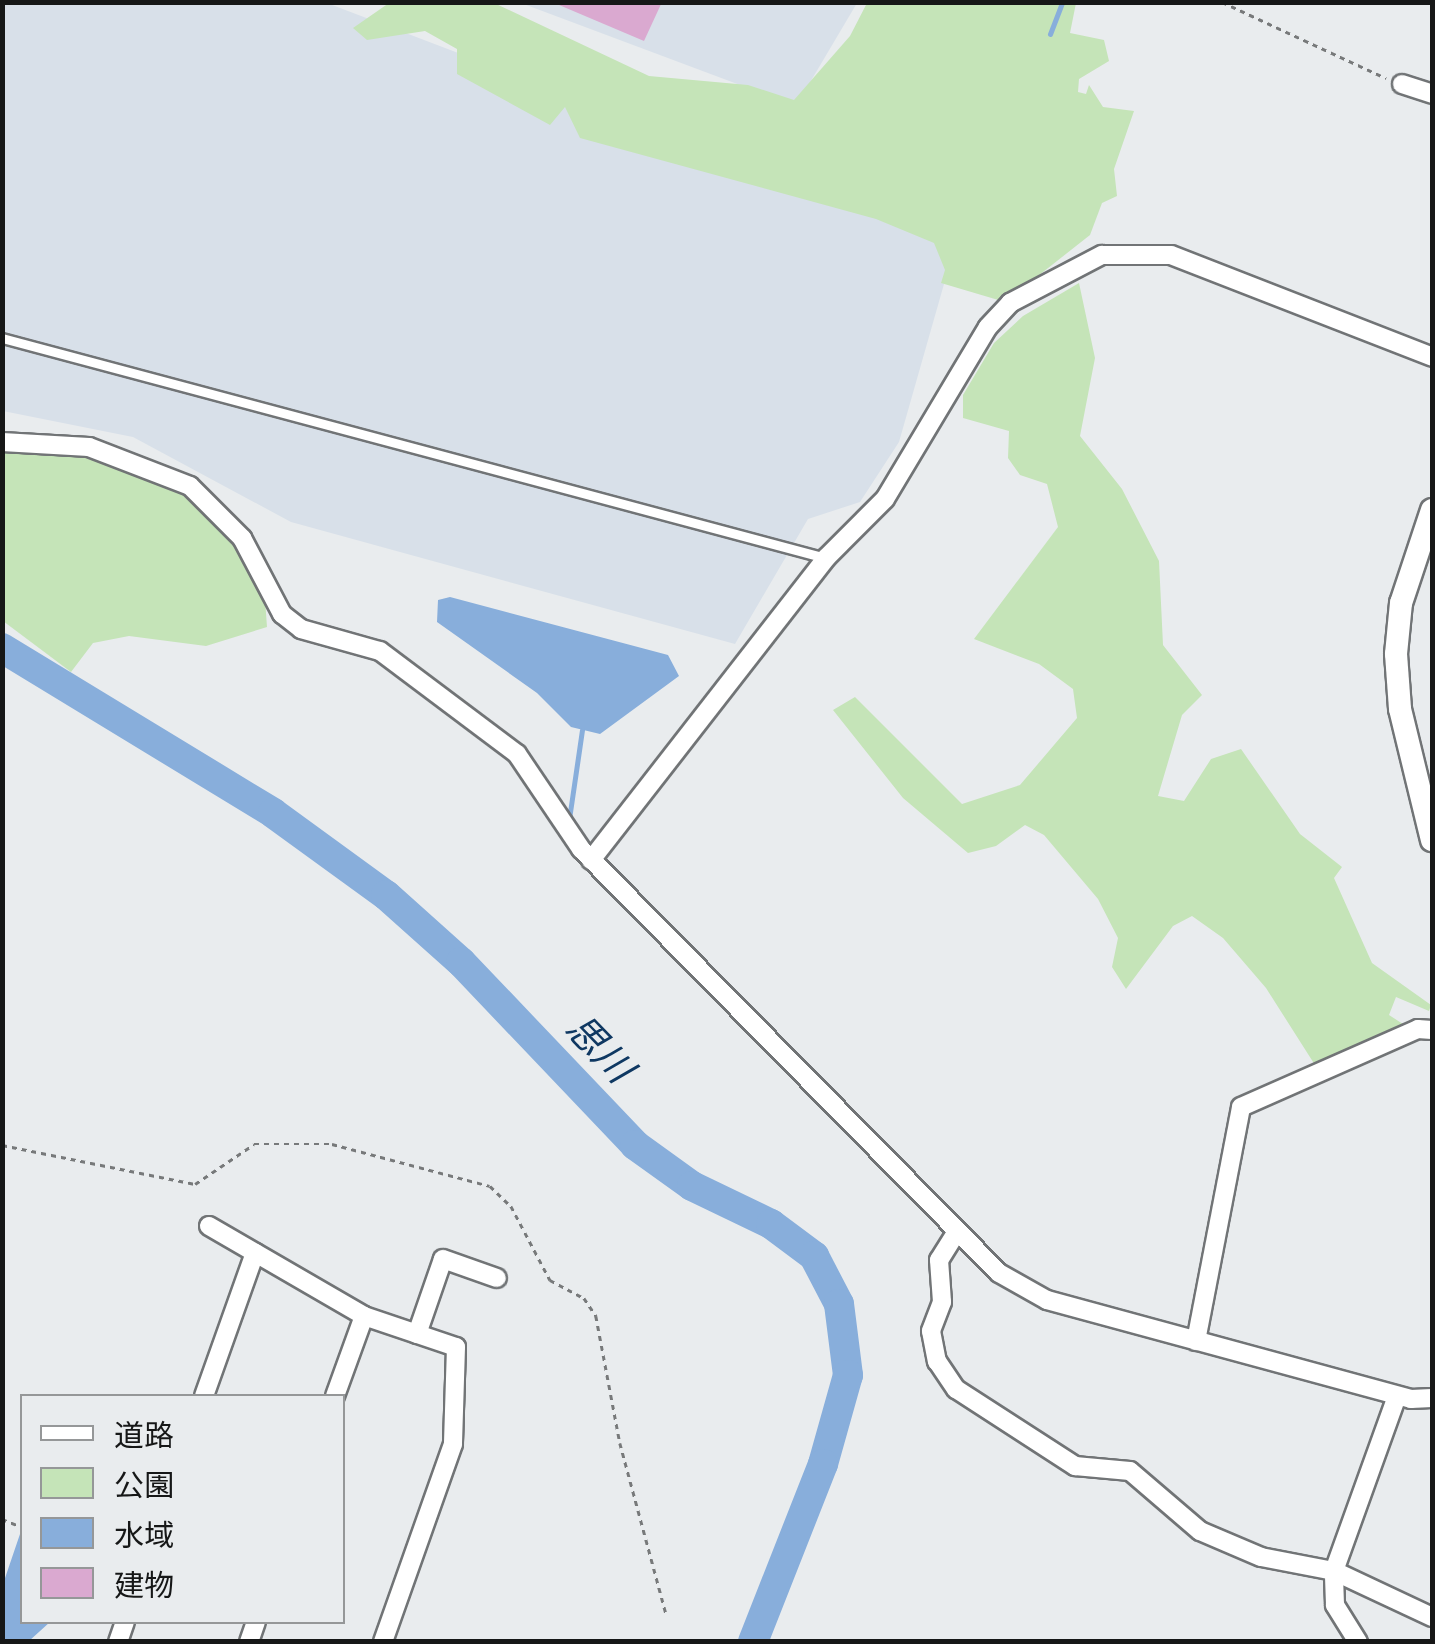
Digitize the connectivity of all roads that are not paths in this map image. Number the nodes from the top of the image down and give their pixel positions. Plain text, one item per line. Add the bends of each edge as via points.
1 (1402, 84) road end
2 (1432, 94) edge
3 (2, 338) edge
4 (1432, 356) edge
5 (2, 442) edge
6 (1432, 510) edge
7 (826, 558) junction
8 (1432, 840) edge
9 (591, 860) junction
10 (1432, 1030) edge
11 (208, 1226) dead end
12 (956, 1233) junction
13 (255, 1253) junction
14 (497, 1278) dead end
15 (364, 1316) junction
16 (418, 1334) junction
17 (1196, 1341) junction
18 (205, 1394) edge
19 (337, 1394) edge
20 (1397, 1396) junction
21 (1432, 1398) edge
22 (1334, 1571) junction
23 (1432, 1617) edge
24 (383, 1642) edge
25 (1358, 1642) edge

1 - 2 street
3 - 7 lane
4 - 7 street via 1171,255 1102,254 1010,303 988,327 885,499
5 - 9 street via 89,448 190,486 242,538 282,614 301,629 380,651 517,754
6 - 8 street via 1401,603 1396,654 1400,709
7 - 9 street
9 - 12 street
10 - 17 street via 1418,1030 1240,1107
11 - 13 street
12 - 17 street via 999,1273 1047,1300
12 - 22 street via 939,1260 942,1302 931,1331 937,1360 956,1389 1074,1466 1130,1471 1200,1531 1261,1557
13 - 15 street
13 - 18 street
14 - 16 street via 444,1259
15 - 16 street
15 - 19 street
16 - 24 street via 456,1346 453,1444
17 - 20 street
20 - 21 street
20 - 22 street
22 - 23 street
22 - 25 street via 1335,1605

